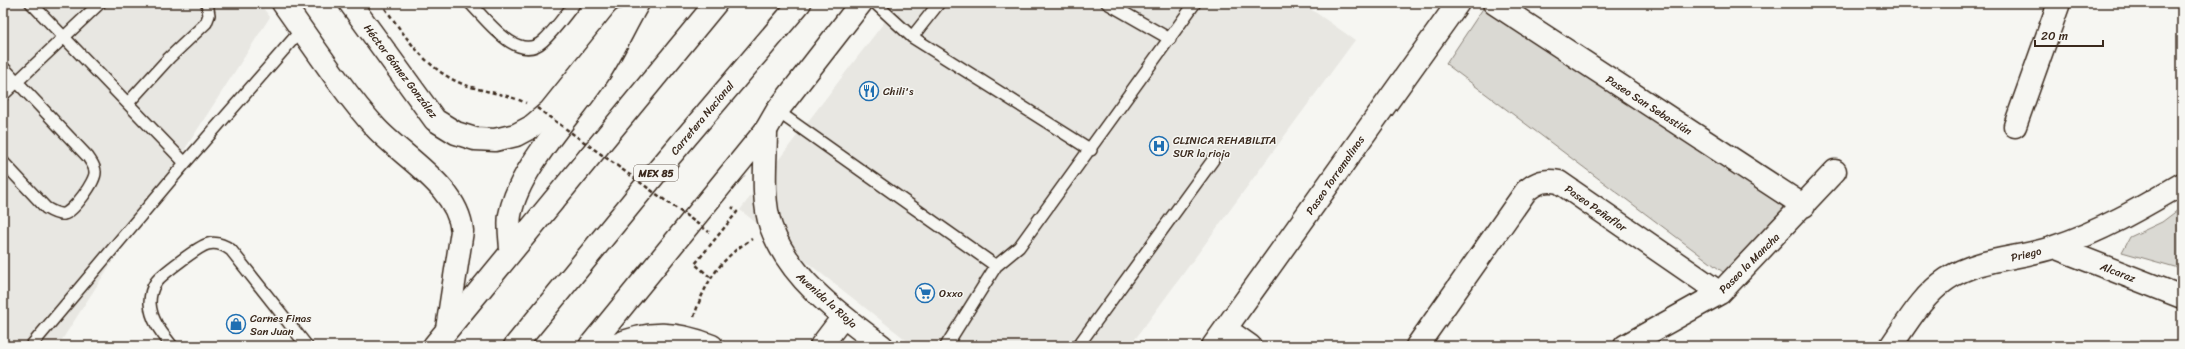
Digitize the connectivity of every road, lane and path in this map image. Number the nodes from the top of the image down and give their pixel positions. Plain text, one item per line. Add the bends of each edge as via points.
1 (31, 3) edge
2 (100, 3) edge
3 (207, 3) edge
4 (283, 3) edge
5 (350, 3) edge
6 (381, 3) edge
7 (470, 3) edge
8 (575, 3) edge
9 (637, 3) edge
10 (716, 3) edge
11 (800, 3) edge
12 (861, 3) edge
13 (875, 3) edge
14 (939, 3) edge
15 (1107, 3) edge
16 (1195, 3) edge
17 (1458, 3) edge
18 (1494, 3) edge
19 (2059, 3) edge
20 (302, 29) junction
21 (912, 37) junction
22 (64, 38) junction
23 (1170, 39) junction
24 (3, 67) edge
25 (17, 82) junction
26 (3, 95) edge
27 (128, 103) junction
28 (777, 111) junction
29 (2015, 126) dead end
30 (766, 130) junction
31 (1091, 150) junction
32 (1213, 160) dead end
33 (3, 162) edge
34 (185, 163) junction
35 (1835, 171) dead end
36 (2182, 184) edge
37 (1804, 206) junction
38 (726, 211) dead end
39 (713, 227) dead end
40 (771, 227) junction
41 (2054, 247) junction
42 (511, 252) junction
43 (996, 266) junction
44 (710, 277) junction
45 (1720, 293) junction
46 (2182, 297) edge
47 (843, 317) junction
48 (447, 329) junction
49 (1226, 329) junction
50 (688, 336) junction
51 (31, 346) edge
52 (172, 346) edge
53 (307, 346) edge
54 (434, 346) edge
55 (515, 346) edge
56 (590, 346) edge
57 (614, 346) edge
58 (712, 346) edge
59 (821, 346) edge
60 (882, 346) edge
61 (946, 346) edge
62 (1078, 346) edge
63 (1213, 346) edge
64 (1250, 346) edge
65 (1417, 346) edge
66 (1625, 346) edge
67 (1890, 346) edge

1 - 22 lane
2 - 22 lane
3 - 27 lane via 209,15 206,23 169,58
4 - 20 main road
5 - 9 main road, Héctor Gómez González via 435,120 456,133 475,139 495,140 531,127 550,111
6 - 39 path, bridge via 417,52 443,74 465,85 518,99 537,108 709,232
7 - 8 lane via 511,44 522,48 534,47 543,41
9 - 42 main road via 598,74 522,182 510,217
10 - 42 main road
11 - 55 main road, Carretera Nacional / MEX 85 via 660,168
12 - 28 main road
13 - 21 lane
14 - 21 lane
15 - 23 lane
16 - 23 lane
17 - 49 main road, Paseo Torremolinos
18 - 37 main road, Paseo San Sebastián
19 - 29 main road
20 - 34 lane
20 - 48 main road via 377,128 436,184 456,208 462,231
21 - 31 lane
22 - 25 lane
22 - 27 lane
23 - 31 lane
24 - 25 lane
25 - 26 lane
25 - 33 lane via 88,157 95,172 94,181 70,210 64,214 55,213 46,208
27 - 34 lane
28 - 30 main road
28 - 43 lane
30 - 40 main road, Avenida la Rioja via 766,195
30 - 56 main road
31 - 43 lane via 1019,247
32 - 62 lane
34 - 51 lane
35 - 37 main road, Paseo la Mancha
36 - 41 main road, Priego via 2129,215
37 - 45 main road, Paseo la Mancha
38 - 44 path via 731,206 737,212 695,264
40 - 44 path via 730,254
40 - 47 main road, Avenida la Rioja via 794,270
41 - 46 main road, Alcaraz
41 - 67 main road, Priego via 1971,267 1947,279 1926,297
42 - 48 main road
43 - 61 lane
44 - 50 path via 697,306
45 - 65 main road, Paseo Peñaflor via 1559,182 1548,180 1536,183 1526,191
45 - 66 main road, Paseo la Mancha
47 - 59 main road
47 - 60 main road, Avenida la Rioja
48 - 54 main road
49 - 63 main road, Paseo Torremolinos
49 - 64 main road
50 - 57 main road via 667,334 632,337
50 - 58 main road
52 - 53 lane via 154,319 150,302 151,291 157,281 196,249 216,243 231,250

